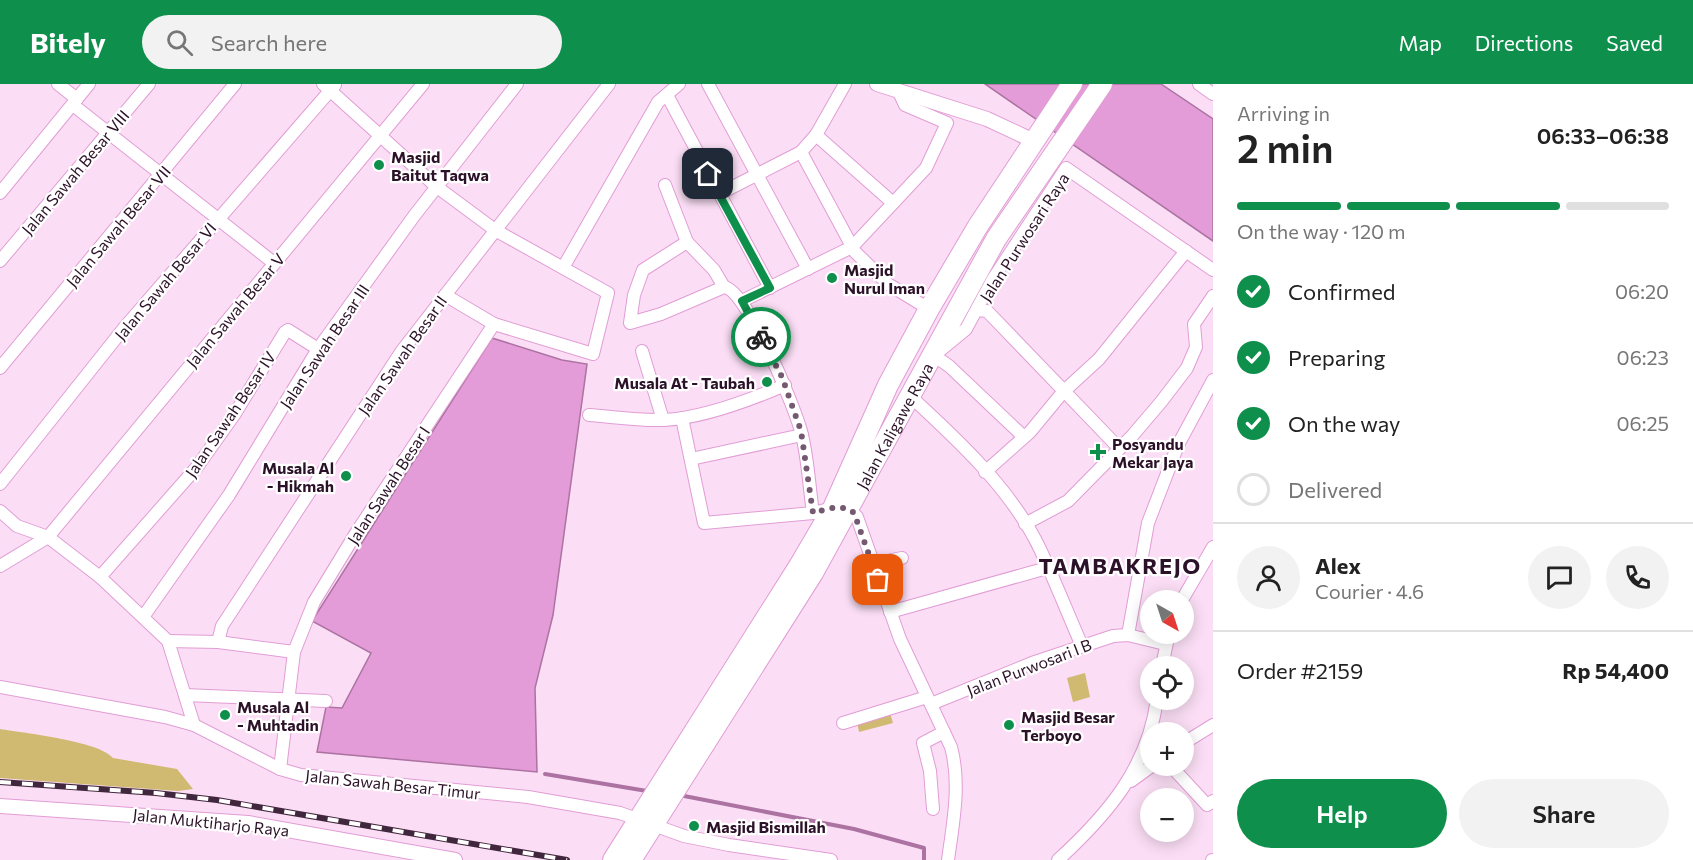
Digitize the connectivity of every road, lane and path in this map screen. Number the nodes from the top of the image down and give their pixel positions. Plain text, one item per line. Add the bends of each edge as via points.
1 (58, 84) edge
2 (89, 84) edge
3 (149, 84) edge
4 (235, 84) edge
5 (423, 84) edge
6 (517, 84) edge
7 (609, 84) edge
8 (679, 84) edge
9 (708, 84) edge
10 (845, 84) edge
11 (877, 84) edge
12 (1072, 84) edge
13 (1102, 84) edge
14 (1198, 84) edge
15 (330, 86) edge
16 (899, 92) junction
17 (1213, 94) edge
18 (666, 95) junction
19 (75, 102) junction
20 (108, 133) junction
21 (381, 135) junction
22 (816, 135) junction
23 (1038, 135) junction
24 (801, 152) junction
25 (160, 175) junction
26 (756, 176) junction
27 (665, 185) dead end
28 (438, 186) junction
29 (0, 192) edge
30 (719, 194) junction
31 (893, 203) junction
32 (218, 218) junction
33 (495, 230) junction
34 (687, 242) junction
35 (852, 247) junction
36 (1186, 251) junction
37 (0, 261) edge
38 (274, 263) junction
39 (564, 266) junction
40 (808, 269) junction
41 (1213, 270) edge
42 (724, 287) junction
43 (770, 288) junction
44 (445, 295) junction
45 (1213, 296) edge
46 (742, 301) junction
47 (929, 309) junction
48 (977, 310) junction
49 (494, 324) junction
50 (318, 349) junction
51 (642, 351) dead end
52 (934, 354) junction
53 (0, 368) edge
54 (1213, 380) edge
55 (785, 385) junction
56 (1063, 392) junction
57 (910, 396) junction
58 (589, 415) dead end
59 (682, 418) junction
60 (663, 420) junction
61 (802, 435) junction
62 (1024, 436) junction
63 (1119, 447) junction
64 (691, 459) junction
65 (985, 472) junction
66 (0, 484) edge
67 (841, 508) junction
68 (0, 511) edge
69 (813, 513) junction
70 (1025, 524) junction
71 (48, 537) junction
72 (1213, 542) edge
73 (1213, 547) edge
74 (902, 558) dead end
75 (1204, 562) junction
76 (872, 564) junction
77 (0, 566) edge
78 (1047, 568) junction
79 (100, 577) junction
80 (1188, 590) edge
81 (890, 612) junction
82 (143, 617) junction
83 (1128, 635) junction
84 (1140, 636) edge
85 (168, 641) junction
86 (218, 642) junction
87 (1082, 646) junction
88 (294, 652) junction
89 (0, 687) edge
90 (185, 695) junction
91 (289, 701) junction
92 (326, 701) dead end
93 (929, 701) junction
94 (1154, 710) edge
95 (843, 723) dead end
96 (194, 725) junction
97 (1213, 725) edge
98 (944, 732) junction
99 (1194, 737) edge
100 (280, 769) junction
101 (1140, 775) edge
102 (1180, 776) edge
103 (1128, 784) junction
104 (1213, 801) edge
105 (0, 806) edge
106 (933, 809) dead end
107 (651, 813) junction
108 (454, 860) edge
109 (613, 860) edge
110 (631, 860) edge
111 (831, 860) edge
112 (948, 860) edge
113 (1058, 860) edge

1 - 19 street
2 - 19 street
3 - 20 street, Jalan Sawah Besar VIII
4 - 25 street, Jalan Sawah Besar VII
5 - 21 street, Jalan Sawah Besar V
6 - 28 street, Jalan Sawah Besar III
7 - 33 street, Jalan Sawah Besar II
8 - 18 street
9 - 26 street
10 - 22 street
11 - 16 street
12 - 23 highway, Jalan Kaligawe Raya
13 - 52 highway, Jalan Kaligawe Raya via 996,239
14 - 17 street
15 - 21 street
15 - 32 street, Jalan Sawah Besar VI
16 - 23 street
16 - 31 street via 905,105 947,123 926,168
18 - 30 street
18 - 39 street via 658,102
19 - 20 street
19 - 29 street
20 - 25 street
20 - 37 street, Jalan Sawah Besar VIII
21 - 28 street
21 - 38 street, Jalan Sawah Besar V
22 - 24 street
22 - 31 street
23 - 47 highway, Jalan Kaligawe Raya via 978,225
24 - 26 street
24 - 35 street
25 - 32 street
25 - 53 street, Jalan Sawah Besar VII
26 - 30 street
26 - 40 street
27 - 34 street
28 - 33 street
28 - 50 street, Jalan Sawah Besar III
30 - 43 street
31 - 35 street
32 - 38 street
32 - 66 street, Jalan Sawah Besar VI
33 - 39 street
33 - 44 street, Jalan Sawah Besar II
34 - 42 street via 714,270
34 - 42 street via 643,270 630,323
35 - 40 street
35 - 47 street via 888,284
36 - 41 street, Jalan Purwosari Raya
36 - 48 street, Jalan Purwosari Raya via 1066,168
36 - 56 street via 1099,358
38 - 71 street, Jalan Sawah Besar V
39 - 49 street via 608,293 593,354
40 - 43 street
42 - 46 street
43 - 46 street
44 - 49 street
44 - 86 street, Jalan Sawah Besar II via 401,352 222,626
45 - 63 street via 1194,324 1196,346 1187,368
46 - 55 street
47 - 67 highway, Jalan Kaligawe Raya via 888,385
48 - 52 street, Jalan Purwosari Raya via 966,329
48 - 56 street via 987,311
49 - 88 street, Jalan Sawah Besar I via 314,602
50 - 79 street, Jalan Sawah Besar IV via 288,330 285,332 197,468
50 - 82 street, Jalan Sawah Besar III via 229,495
51 - 60 street
52 - 57 highway, Jalan Kaligawe Raya
52 - 62 street
54 - 83 street via 1178,445 1148,523
55 - 59 street via 758,397
55 - 61 street
56 - 62 street
56 - 63 street
57 - 65 street
57 - 67 highway, Jalan Kaligawe Raya
58 - 60 street
59 - 60 street
59 - 64 street
61 - 64 street
61 - 69 street
62 - 65 street
63 - 70 street via 1068,501
64 - 69 street via 704,523
65 - 70 street
67 - 69 street
67 - 76 street via 857,517
67 - 107 highway, Jalan Kaligawe Raya
68 - 71 street via 17,526
70 - 78 street
71 - 77 street, Jalan Sawah Besar V
71 - 79 street
72 - 75 street
73 - 75 street
74 - 76 street
75 - 80 street
76 - 81 street
78 - 81 street
78 - 87 street
79 - 82 street
81 - 93 street
82 - 85 street
83 - 84 street, Jalan Purwosari I B
83 - 87 street, Jalan Purwosari I B
85 - 86 street
85 - 90 street
86 - 88 street
87 - 93 street, Jalan Purwosari I B
88 - 91 street, Jalan Sawah Besar I
89 - 96 street, Jalan Sawah Besar Timur
90 - 91 street
90 - 96 street
91 - 92 street
91 - 100 street, Jalan Sawah Besar I
93 - 95 street, Jalan Purwosari I B
93 - 98 street
94 - 103 street via 1141,757
96 - 100 street, Jalan Sawah Besar Timur
97 - 99 street
98 - 106 street via 923,743
98 - 112 street via 956,765
100 - 107 street, Jalan Sawah Besar Timur via 301,776
101 - 103 street
102 - 104 street via 1208,805
103 - 113 street via 1096,824
105 - 108 street, Jalan Muktiharjo Raya via 248,823
107 - 109 highway, Jalan Kaligawe Raya
107 - 110 highway, Jalan Kaligawe Raya
107 - 111 street, Jalan Sawah Besar Timur via 684,836

